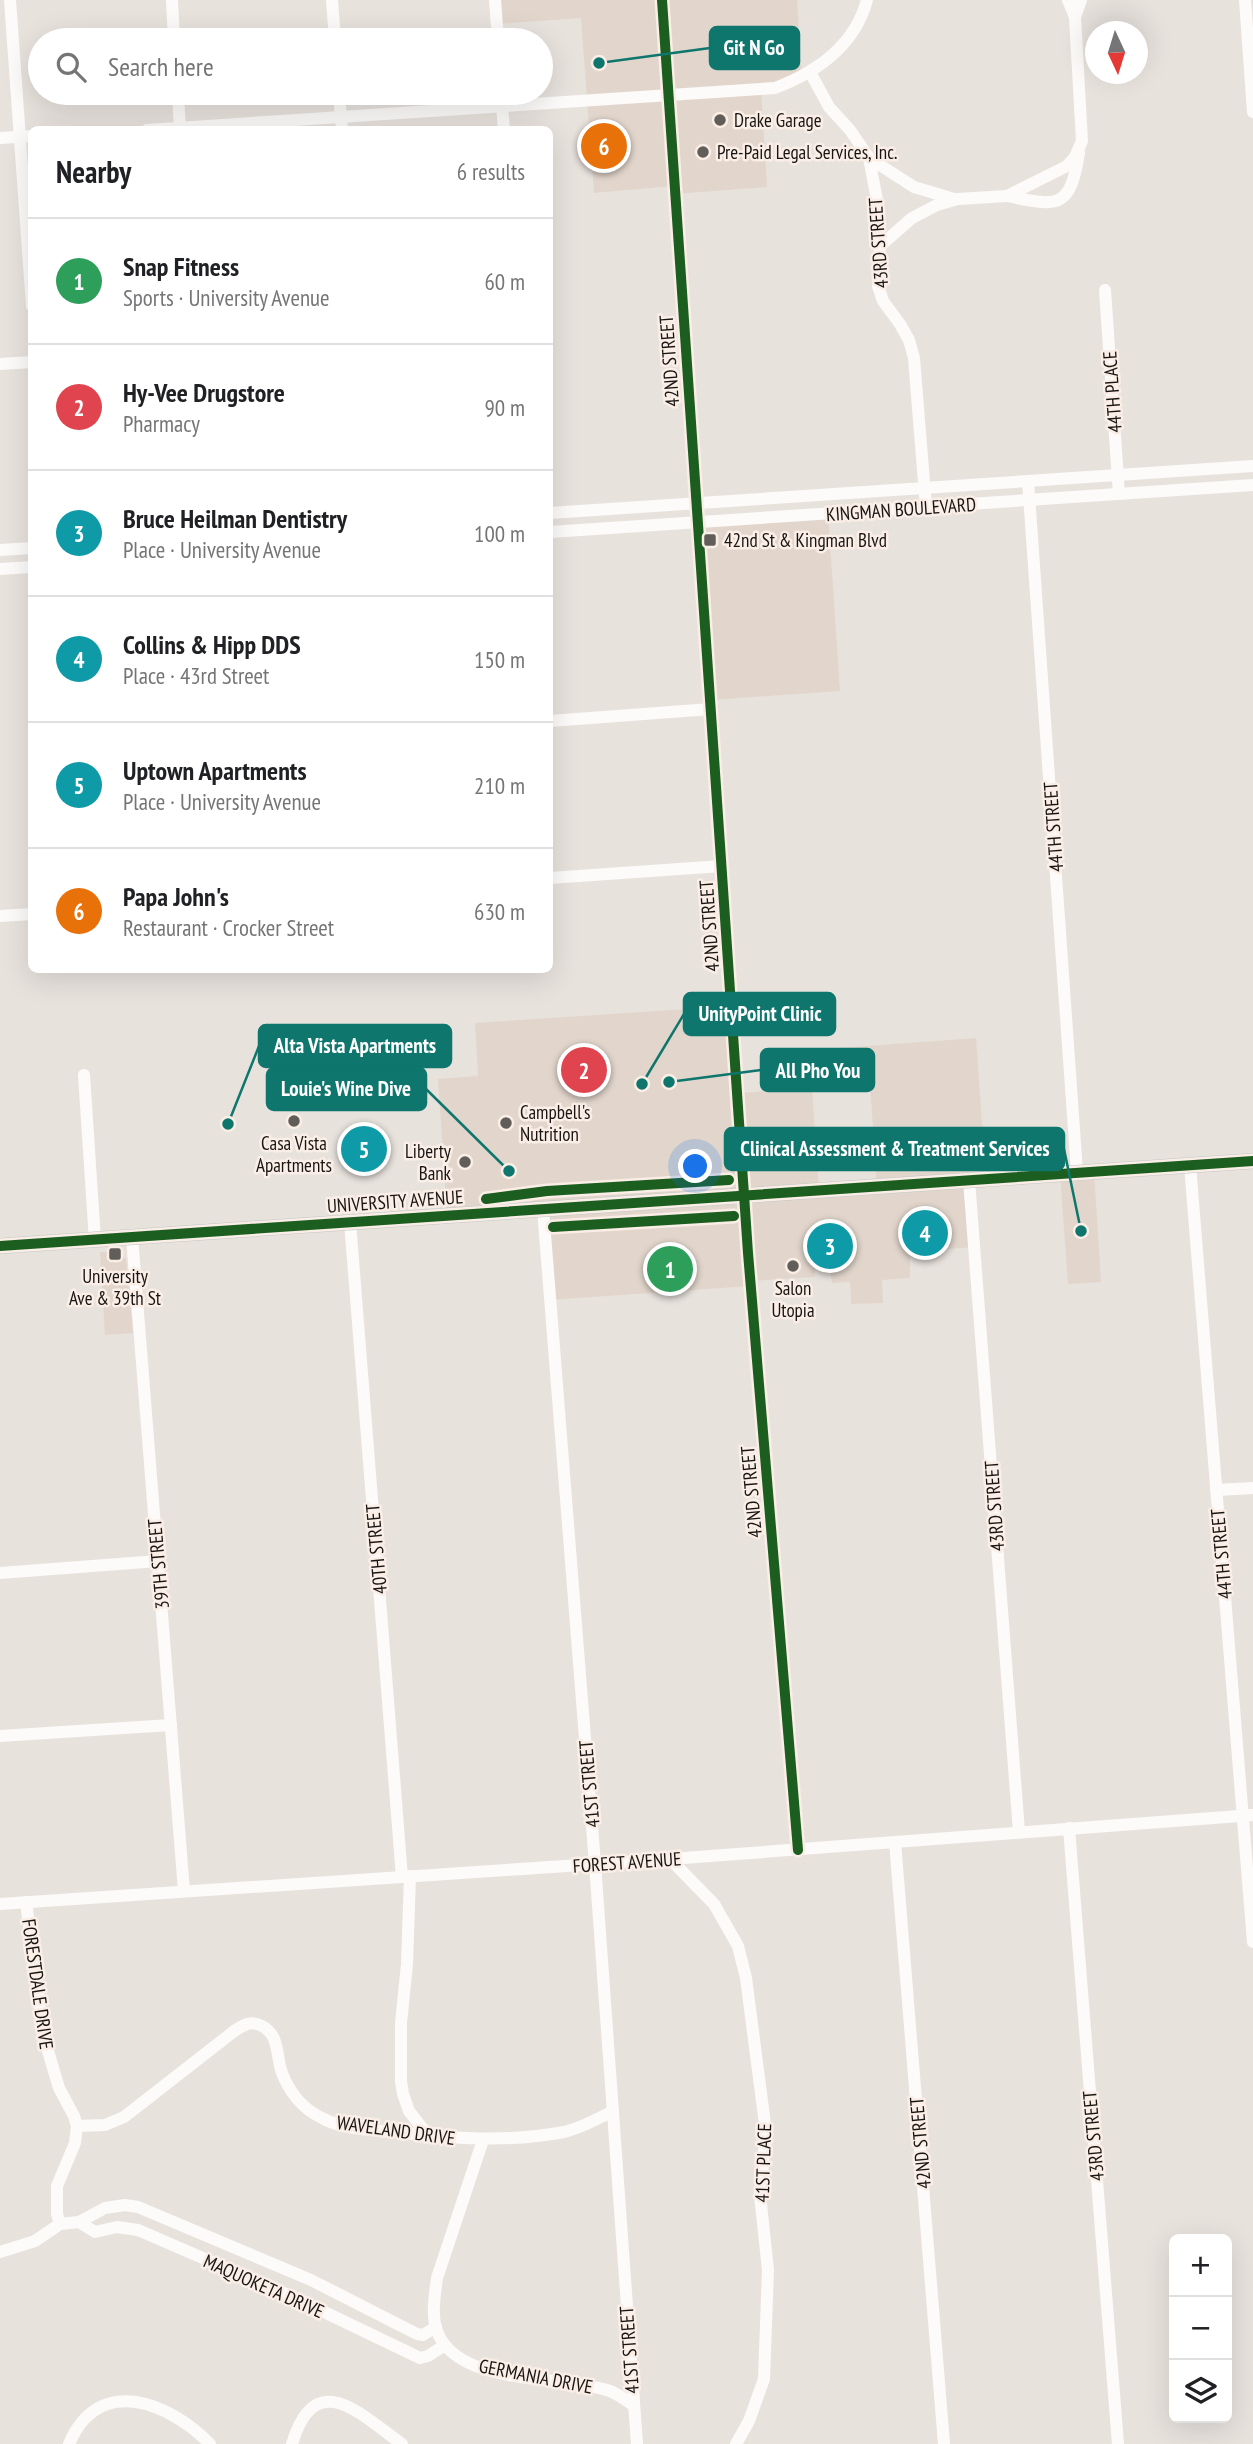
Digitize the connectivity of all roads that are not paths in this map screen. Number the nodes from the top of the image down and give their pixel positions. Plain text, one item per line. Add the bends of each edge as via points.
1 (10, 0) edge
2 (172, 0) edge
3 (332, 0) edge
4 (495, 0) edge
5 (662, 0) edge
6 (867, 0) edge
7 (1068, 0) edge
8 (1081, 0) edge
9 (1245, 0) edge
10 (1074, 17) junction
11 (173, 28) edge
12 (334, 28) edge
13 (497, 28) edge
14 (810, 72) junction
15 (667, 96) junction
16 (553, 104) edge
17 (179, 105) edge
18 (340, 105) edge
19 (532, 105) edge
20 (502, 107) junction
21 (1253, 112) edge
22 (341, 124) edge
23 (180, 126) edge
24 (277, 126) edge
25 (504, 126) edge
26 (25, 136) edge
27 (0, 138) edge
28 (1080, 149) junction
29 (869, 158) junction
30 (1007, 196) junction
31 (958, 200) junction
32 (28, 209) edge
33 (880, 246) junction
34 (1105, 290) dead end
35 (28, 362) edge
36 (0, 364) edge
37 (1253, 466) edge
38 (1118, 475) junction
39 (1028, 481) junction
40 (1253, 485) edge
41 (924, 488) junction
42 (1119, 494) junction
43 (1029, 500) junction
44 (697, 503) junction
45 (926, 507) junction
46 (553, 513) edge
47 (698, 522) junction
48 (553, 532) edge
49 (28, 548) edge
50 (0, 550) edge
51 (28, 567) edge
52 (0, 569) edge
53 (711, 709) junction
54 (553, 721) edge
55 (722, 866) junction
56 (553, 878) edge
57 (28, 914) edge
58 (0, 916) edge
59 (84, 1075) dead end
60 (1253, 1161) edge
61 (1190, 1165) junction
62 (1077, 1172) junction
63 (969, 1180) junction
64 (745, 1194) junction
65 (543, 1209) junction
66 (350, 1222) junction
67 (132, 1237) junction
68 (95, 1240) junction
69 (0, 1247) edge
70 (1253, 1488) edge
71 (1216, 1490) junction
72 (158, 1561) junction
73 (0, 1573) edge
74 (171, 1724) junction
75 (0, 1737) edge
76 (1248, 1815) edge
77 (1069, 1828) junction
78 (1019, 1832) junction
79 (895, 1842) junction
80 (798, 1850) junction
81 (670, 1859) junction
82 (595, 1864) junction
83 (406, 1877) junction
84 (184, 1891) junction
85 (26, 1902) junction
86 (0, 1904) edge
87 (1253, 1942) edge
88 (613, 2111) junction
89 (76, 2126) junction
90 (435, 2137) junction
91 (483, 2140) junction
92 (79, 2222) junction
93 (60, 2224) junction
94 (0, 2252) edge
95 (436, 2327) junction
96 (445, 2344) junction
97 (633, 2405) junction
98 (69, 2444) edge
99 (210, 2444) edge
100 (292, 2444) edge
101 (402, 2444) edge
102 (637, 2444) edge
103 (736, 2444) edge
104 (944, 2444) edge
105 (1118, 2444) edge

1 - 26 street
2 - 11 street
3 - 12 street
4 - 13 street
5 - 15 street, 42ND STREET
6 - 14 street via 862,18 847,39
7 - 10 street
8 - 10 street
9 - 21 street
10 - 28 street
14 - 15 street via 775,88
14 - 29 street, 43RD STREET via 829,107
15 - 16 street
15 - 44 street, 42ND STREET
17 - 23 street
18 - 22 street
19 - 20 street
20 - 22 street
20 - 25 street
22 - 24 street
26 - 27 street
26 - 32 street
28 - 30 street via 1067,166
28 - 30 street via 1069,192 1058,200 1046,203
29 - 31 street via 914,187
29 - 33 street, 43RD STREET
30 - 31 street
31 - 33 street via 912,218
33 - 41 street, 43RD STREET via 878,286 909,340 914,358
34 - 38 street, 44TH PLACE
35 - 36 street
37 - 38 street, KINGMAN BOULEVARD
38 - 39 street, KINGMAN BOULEVARD
38 - 42 street, 44TH PLACE
39 - 41 street, KINGMAN BOULEVARD
39 - 43 street, 44TH STREET
40 - 42 street, KINGMAN BOULEVARD
41 - 44 street, KINGMAN BOULEVARD
41 - 45 street, 43RD STREET
42 - 43 street, KINGMAN BOULEVARD
43 - 45 street, KINGMAN BOULEVARD
43 - 62 street, 44TH STREET
44 - 46 street, KINGMAN BOULEVARD
44 - 47 street, 42ND STREET
45 - 47 street, KINGMAN BOULEVARD
47 - 48 street, KINGMAN BOULEVARD
47 - 53 street, 42ND STREET
49 - 50 street
51 - 52 street
53 - 54 street
53 - 55 street, 42ND STREET
55 - 56 street
55 - 64 street, 42ND STREET
57 - 58 street
59 - 68 street
60 - 61 main road, UNIVERSITY AVENUE
61 - 62 main road, UNIVERSITY AVENUE
61 - 71 street, 44TH STREET
62 - 63 main road, UNIVERSITY AVENUE
63 - 64 main road, UNIVERSITY AVENUE
63 - 78 street, 43RD STREET
64 - 65 main road, UNIVERSITY AVENUE
64 - 80 street, 42ND STREET
65 - 66 main road, UNIVERSITY AVENUE
65 - 82 street, 41ST STREET
66 - 67 main road, UNIVERSITY AVENUE
66 - 83 street, 40TH STREET
67 - 68 main road, UNIVERSITY AVENUE
67 - 72 street, 39TH STREET
68 - 69 main road, UNIVERSITY AVENUE
70 - 71 street
71 - 76 street, 44TH STREET
72 - 73 street
72 - 74 street, 39TH STREET
74 - 75 street
74 - 84 street, 39TH STREET
76 - 77 street, FOREST AVENUE
76 - 87 street, 44TH STREET
77 - 78 street, FOREST AVENUE
77 - 105 street, 43RD STREET
78 - 79 street, FOREST AVENUE
79 - 80 street, FOREST AVENUE
79 - 104 street, 42ND STREET
80 - 81 street, FOREST AVENUE
81 - 82 street, FOREST AVENUE
81 - 103 street, 41ST PLACE via 714,1904 738,1947 766,2132 760,2195 768,2270 764,2379
82 - 83 street, FOREST AVENUE
82 - 88 street, 41ST STREET
83 - 84 street, FOREST AVENUE
83 - 90 street via 402,2094 422,2128
84 - 85 street, FOREST AVENUE
85 - 86 street, FOREST AVENUE
85 - 89 street, FORESTDALE DRIVE via 43,2034
88 - 91 street, WAVELAND DRIVE via 565,2132
88 - 97 street, 41ST STREET
89 - 90 street, WAVELAND DRIVE via 104,2125 124,2117 251,2023 269,2030 293,2094 319,2117 345,2126
89 - 93 street via 75,2143 57,2186
90 - 91 street, WAVELAND DRIVE
91 - 95 street, GERMANIA DRIVE via 437,2277
92 - 93 street, MAQUOKETA DRIVE
92 - 95 street, MAQUOKETA DRIVE via 106,2208 138,2207 311,2280 417,2334
92 - 96 street, MAQUOKETA DRIVE via 95,2232 117,2227 138,2230 420,2358
93 - 94 street, MAQUOKETA DRIVE via 35,2241
95 - 96 street, GERMANIA DRIVE
96 - 97 street, GERMANIA DRIVE via 465,2361 484,2368 587,2386 611,2392
97 - 102 street, 41ST STREET
98 - 99 street via 91,2414 129,2401 166,2410
100 - 101 street via 305,2412 332,2401 354,2409

